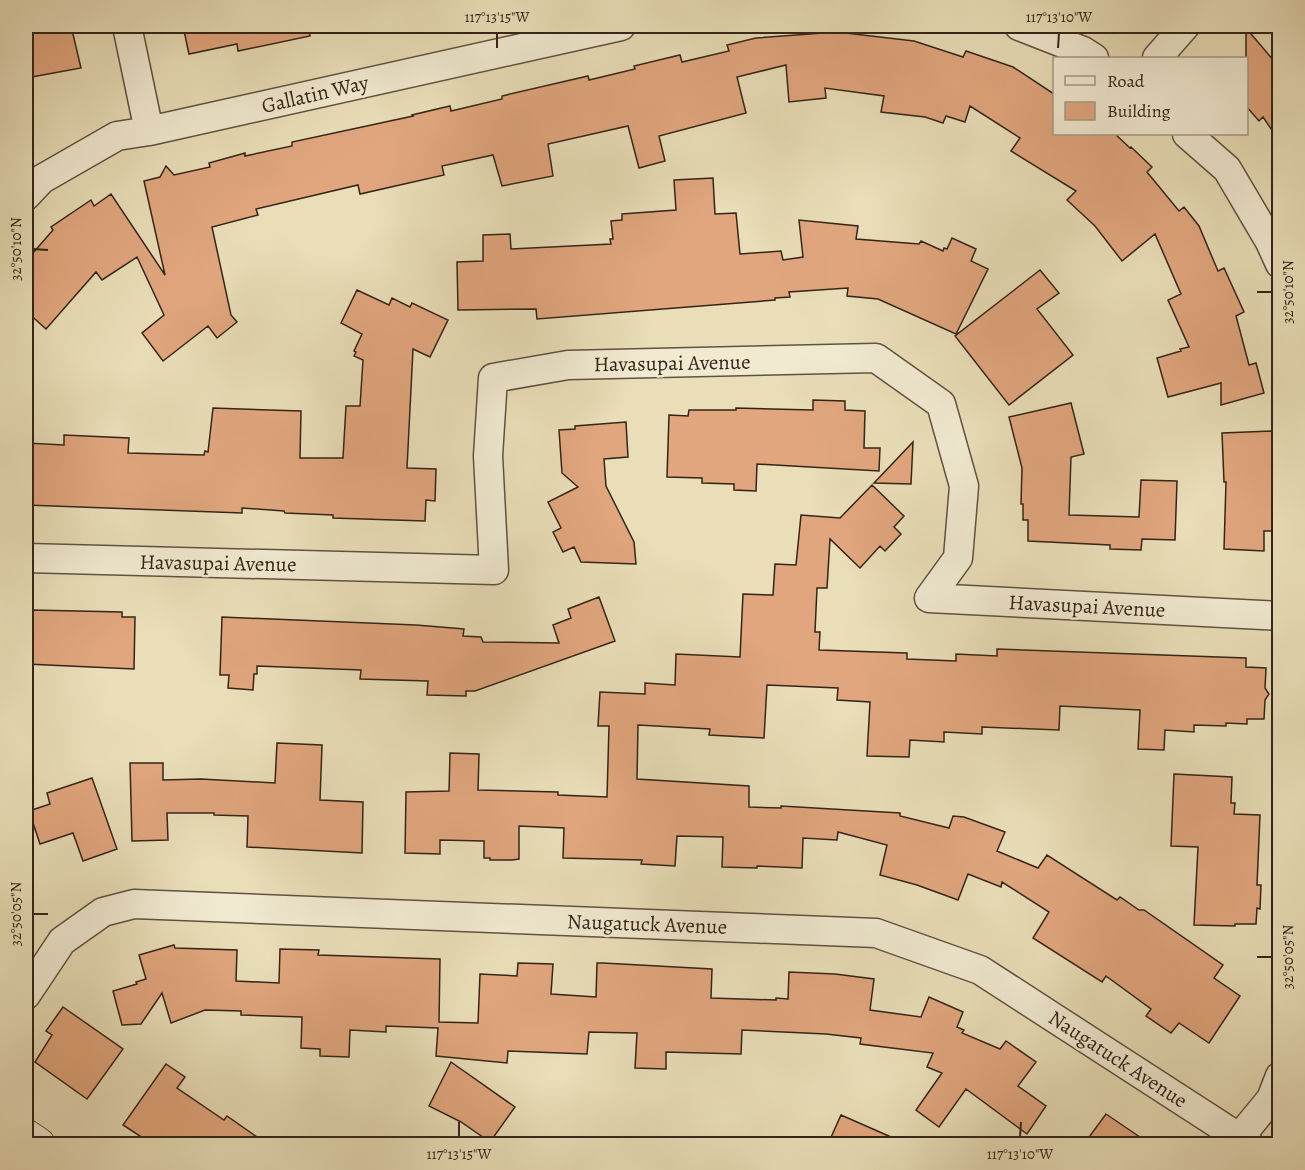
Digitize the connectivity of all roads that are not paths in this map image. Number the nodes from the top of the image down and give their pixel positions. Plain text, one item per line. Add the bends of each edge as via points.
1 (127, 26) edge
2 (621, 26) edge
3 (1019, 26) edge
4 (1185, 26) edge
5 (1092, 57) edge
6 (1158, 57) edge
7 (149, 132) junction
8 (1188, 135) edge
9 (26, 196) edge
10 (1280, 264) edge
11 (26, 558) edge
12 (1280, 616) edge
13 (26, 995) edge
14 (1280, 1076) edge
15 (26, 1136) edge
16 (1241, 1142) edge
17 (38, 1144) edge

1 - 7 street
2 - 7 street, Gallatin Way
3 - 5 street
4 - 6 street
7 - 9 street, Gallatin Way via 117,136 42,179
8 - 10 street via 1227,169
11 - 12 street, Havasupai Avenue via 494,570 488,456 493,378 568,365 876,358 941,404 964,486 958,558 929,598
13 - 16 street, Naugatuck Avenue via 62,941 103,912 134,904 876,933 980,970
14 - 16 street via 1271,1099
15 - 17 street

